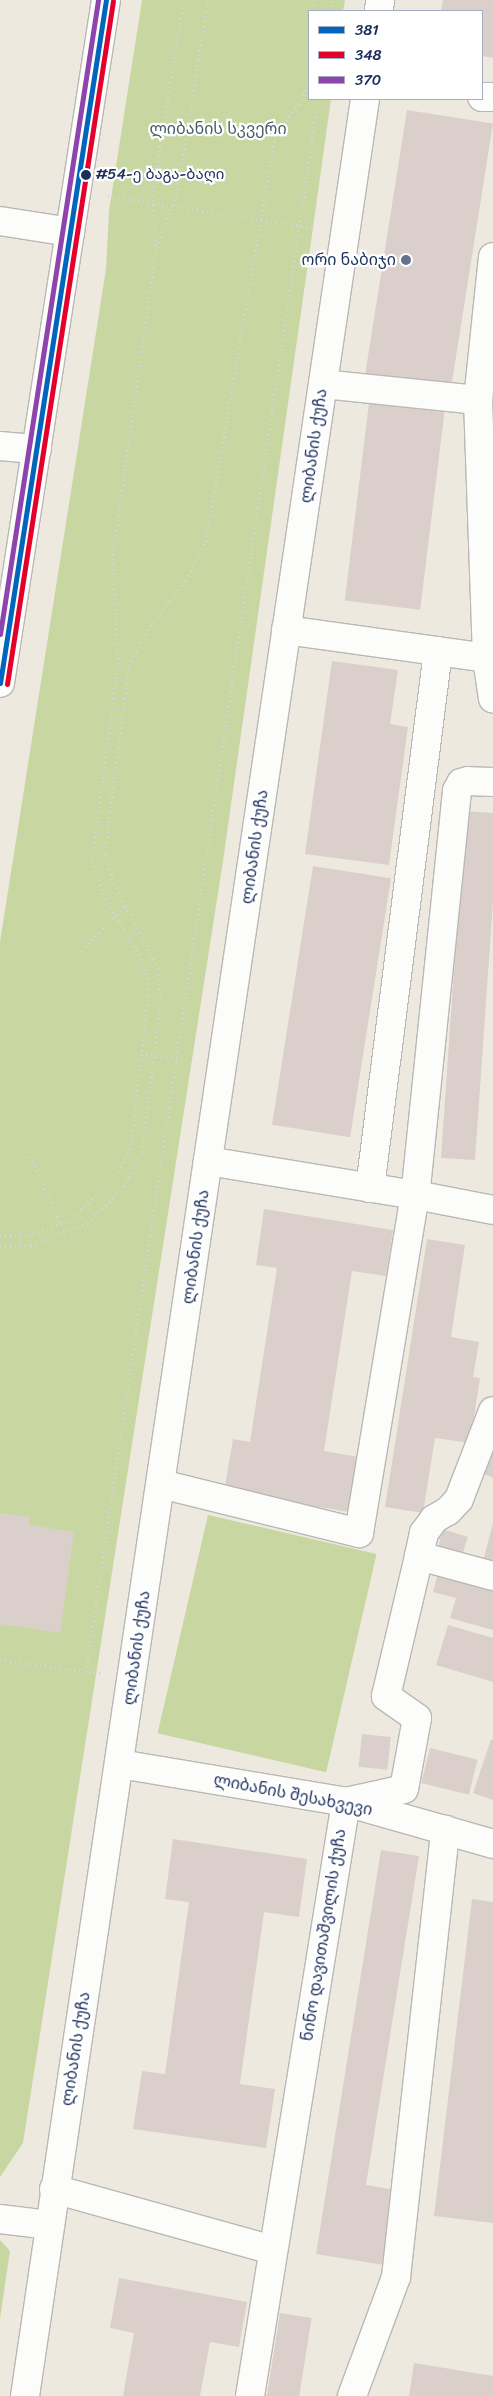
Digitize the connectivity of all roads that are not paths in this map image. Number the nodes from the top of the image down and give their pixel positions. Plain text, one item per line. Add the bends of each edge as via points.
1 (106, 0) edge
2 (366, 100) edge
3 (0, 221) edge
4 (70, 232) junction
5 (493, 257) edge
6 (489, 344) edge
7 (323, 384) junction
8 (478, 400) junction
9 (0, 446) edge
10 (37, 449) junction
11 (286, 630) junction
12 (438, 651) junction
13 (487, 658) junction
14 (0, 682) edge
15 (493, 699) edge
16 (493, 782) edge
17 (208, 1161) junction
18 (370, 1188) junction
19 (415, 1195) junction
20 (493, 1210) edge
21 (493, 1411) edge
22 (161, 1484) junction
23 (419, 1556) junction
24 (493, 1576) edge
25 (120, 1764) junction
26 (346, 1802) junction
27 (445, 1830) junction
28 (493, 1844) edge
29 (54, 2189) junction
30 (0, 2219) edge
31 (49, 2225) junction
32 (273, 2250) junction
33 (26, 2396) edge
34 (250, 2396) edge
35 (352, 2396) edge

1 - 4 street
2 - 7 street, ლიბანის ქუჩა
3 - 4 street
4 - 10 street
5 - 6 street
6 - 8 street
7 - 8 street
7 - 11 street, ლიბანის ქუჩა
8 - 13 street
9 - 10 street
10 - 14 street
11 - 12 street
11 - 17 street, ლიბანის ქუჩა
12 - 13 street
12 - 18 street
13 - 15 street
16 - 19 street via 468,781 461,783 457,791
17 - 18 street
17 - 22 street, ლიბანის ქუჩა
18 - 19 street
19 - 20 street
19 - 22 street via 359,1533
21 - 23 street via 459,1498 448,1511 434,1519 424,1533
22 - 25 street, ლიბანის ქუჩა
23 - 24 street
23 - 26 street via 386,1696 417,1718 404,1790
25 - 26 street, ლიბანის შესახვევი
25 - 29 street, ლიბანის ქუჩა
26 - 27 street, ლიბანის შესახვევი
26 - 32 street, ნინო დავითაშვილის ქუჩა
27 - 28 street, ლიბანის შესახვევი
27 - 35 street via 396,2277
29 - 31 street, ლიბანის ქუჩა
29 - 32 street
30 - 31 street
31 - 33 street, ლიბანის ქუჩა
32 - 34 street, ნინო დავითაშვილის ქუჩა

